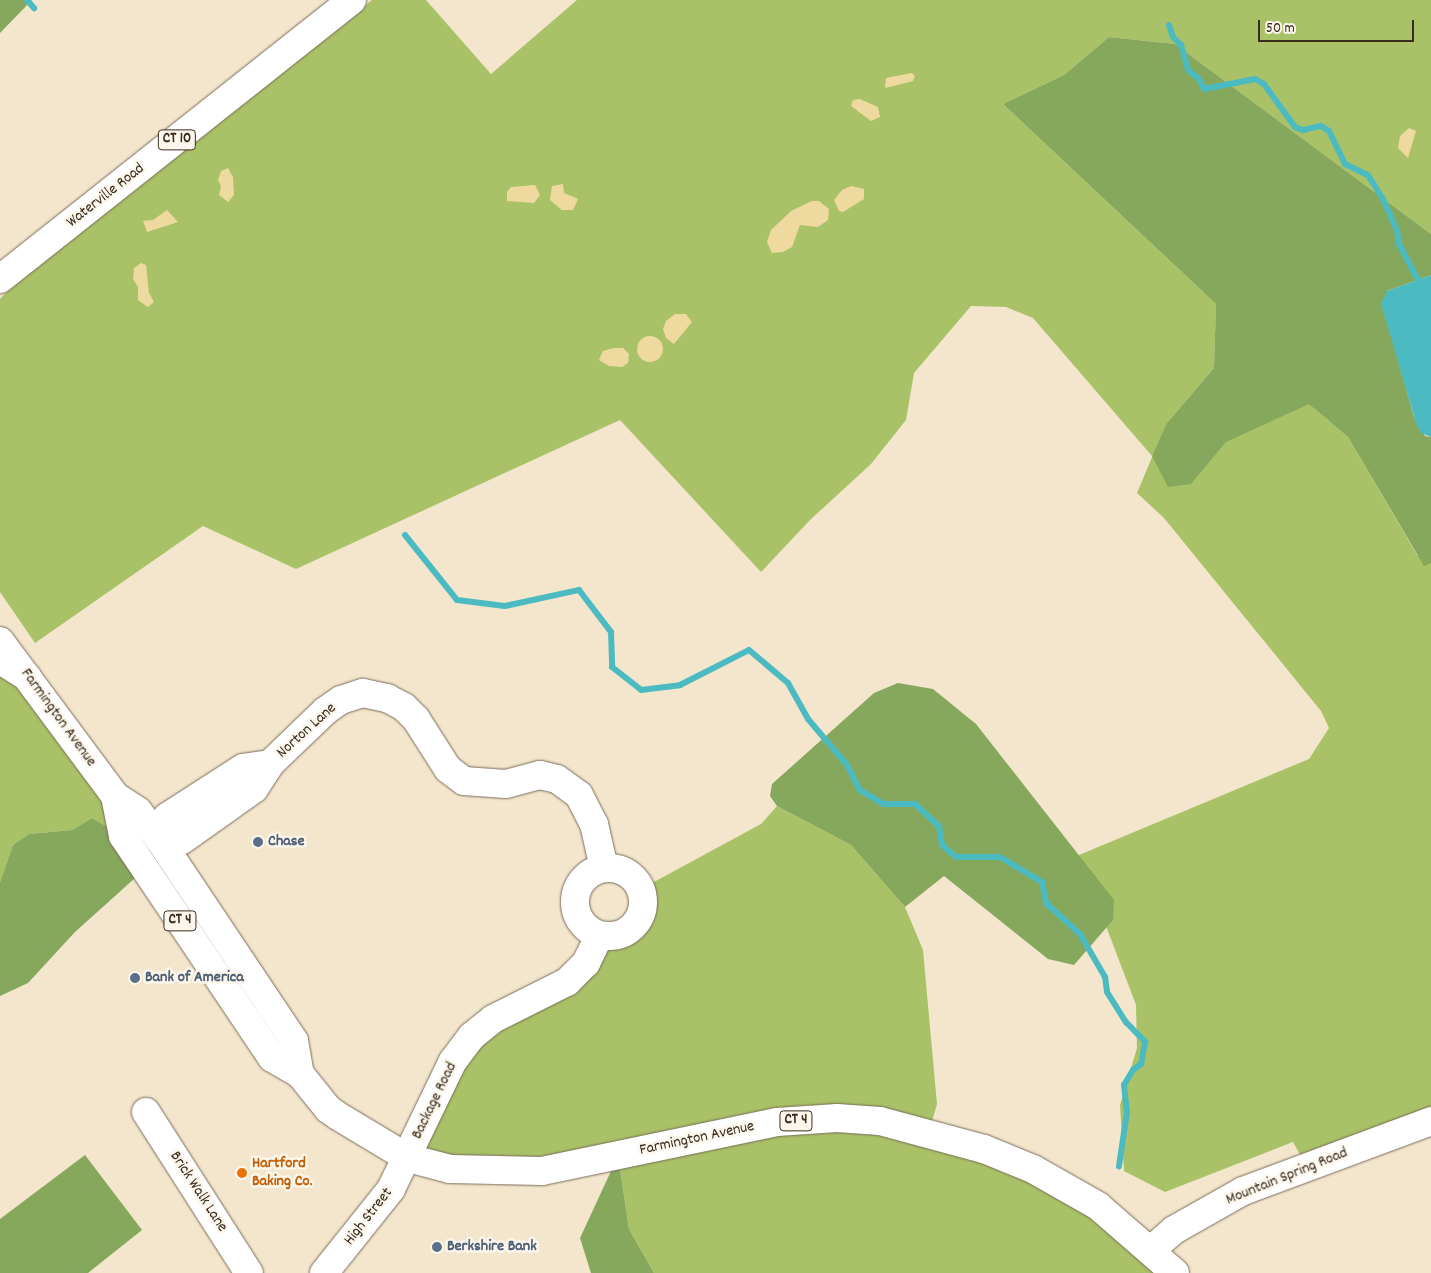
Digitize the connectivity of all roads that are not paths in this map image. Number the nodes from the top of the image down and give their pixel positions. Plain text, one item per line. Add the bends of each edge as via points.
1 (352, 0) edge
2 (0, 279) edge
3 (0, 641) edge
4 (0, 660) edge
5 (27, 676) junction
6 (115, 796) junction
7 (159, 839) junction
8 (604, 868) junction
9 (599, 936) junction
10 (300, 1074) junction
11 (146, 1112) dead end
12 (1431, 1120) edge
13 (408, 1158) junction
14 (1151, 1250) junction
15 (250, 1273) edge
16 (324, 1273) edge
17 (1175, 1273) edge

1 - 2 main road, Waterville Road / CT 10
3 - 5 main road, Farmington Avenue / CT 4
4 - 5 main road
5 - 6 main road, Farmington Avenue / CT 4
6 - 7 main road, Farmington Avenue / CT 4 via 138,811
6 - 10 main road, Farmington Avenue / CT 4 via 123,836 272,1058
7 - 8 main road, Norton Lane via 182,840 254,789 270,764 340,700 363,694 377,695 404,707 416,719 448,769 464,781 506,784 540,775 557,779 579,795 594,824
7 - 10 main road, Farmington Avenue / CT 4 via 294,1041
8 - 9 main road via 584,878 574,899 580,922
8 - 9 main road via 626,872 635,879 644,901 638,921 631,929 621,935
9 - 13 main road, Backage Road via 586,964 567,982 492,1019 472,1036 453,1061
10 - 13 main road, Farmington Avenue / CT 4 via 328,1109
11 - 15 main road, Brick Walk Lane
12 - 14 main road, Mountain Spring Road via 1243,1191 1174,1230
13 - 14 main road, Farmington Avenue / CT 4 via 450,1169 542,1171 777,1122 837,1118 880,1121 984,1149 1033,1169 1098,1206
13 - 16 main road, High Street via 378,1210
14 - 17 main road, Farmington Avenue / CT 4

